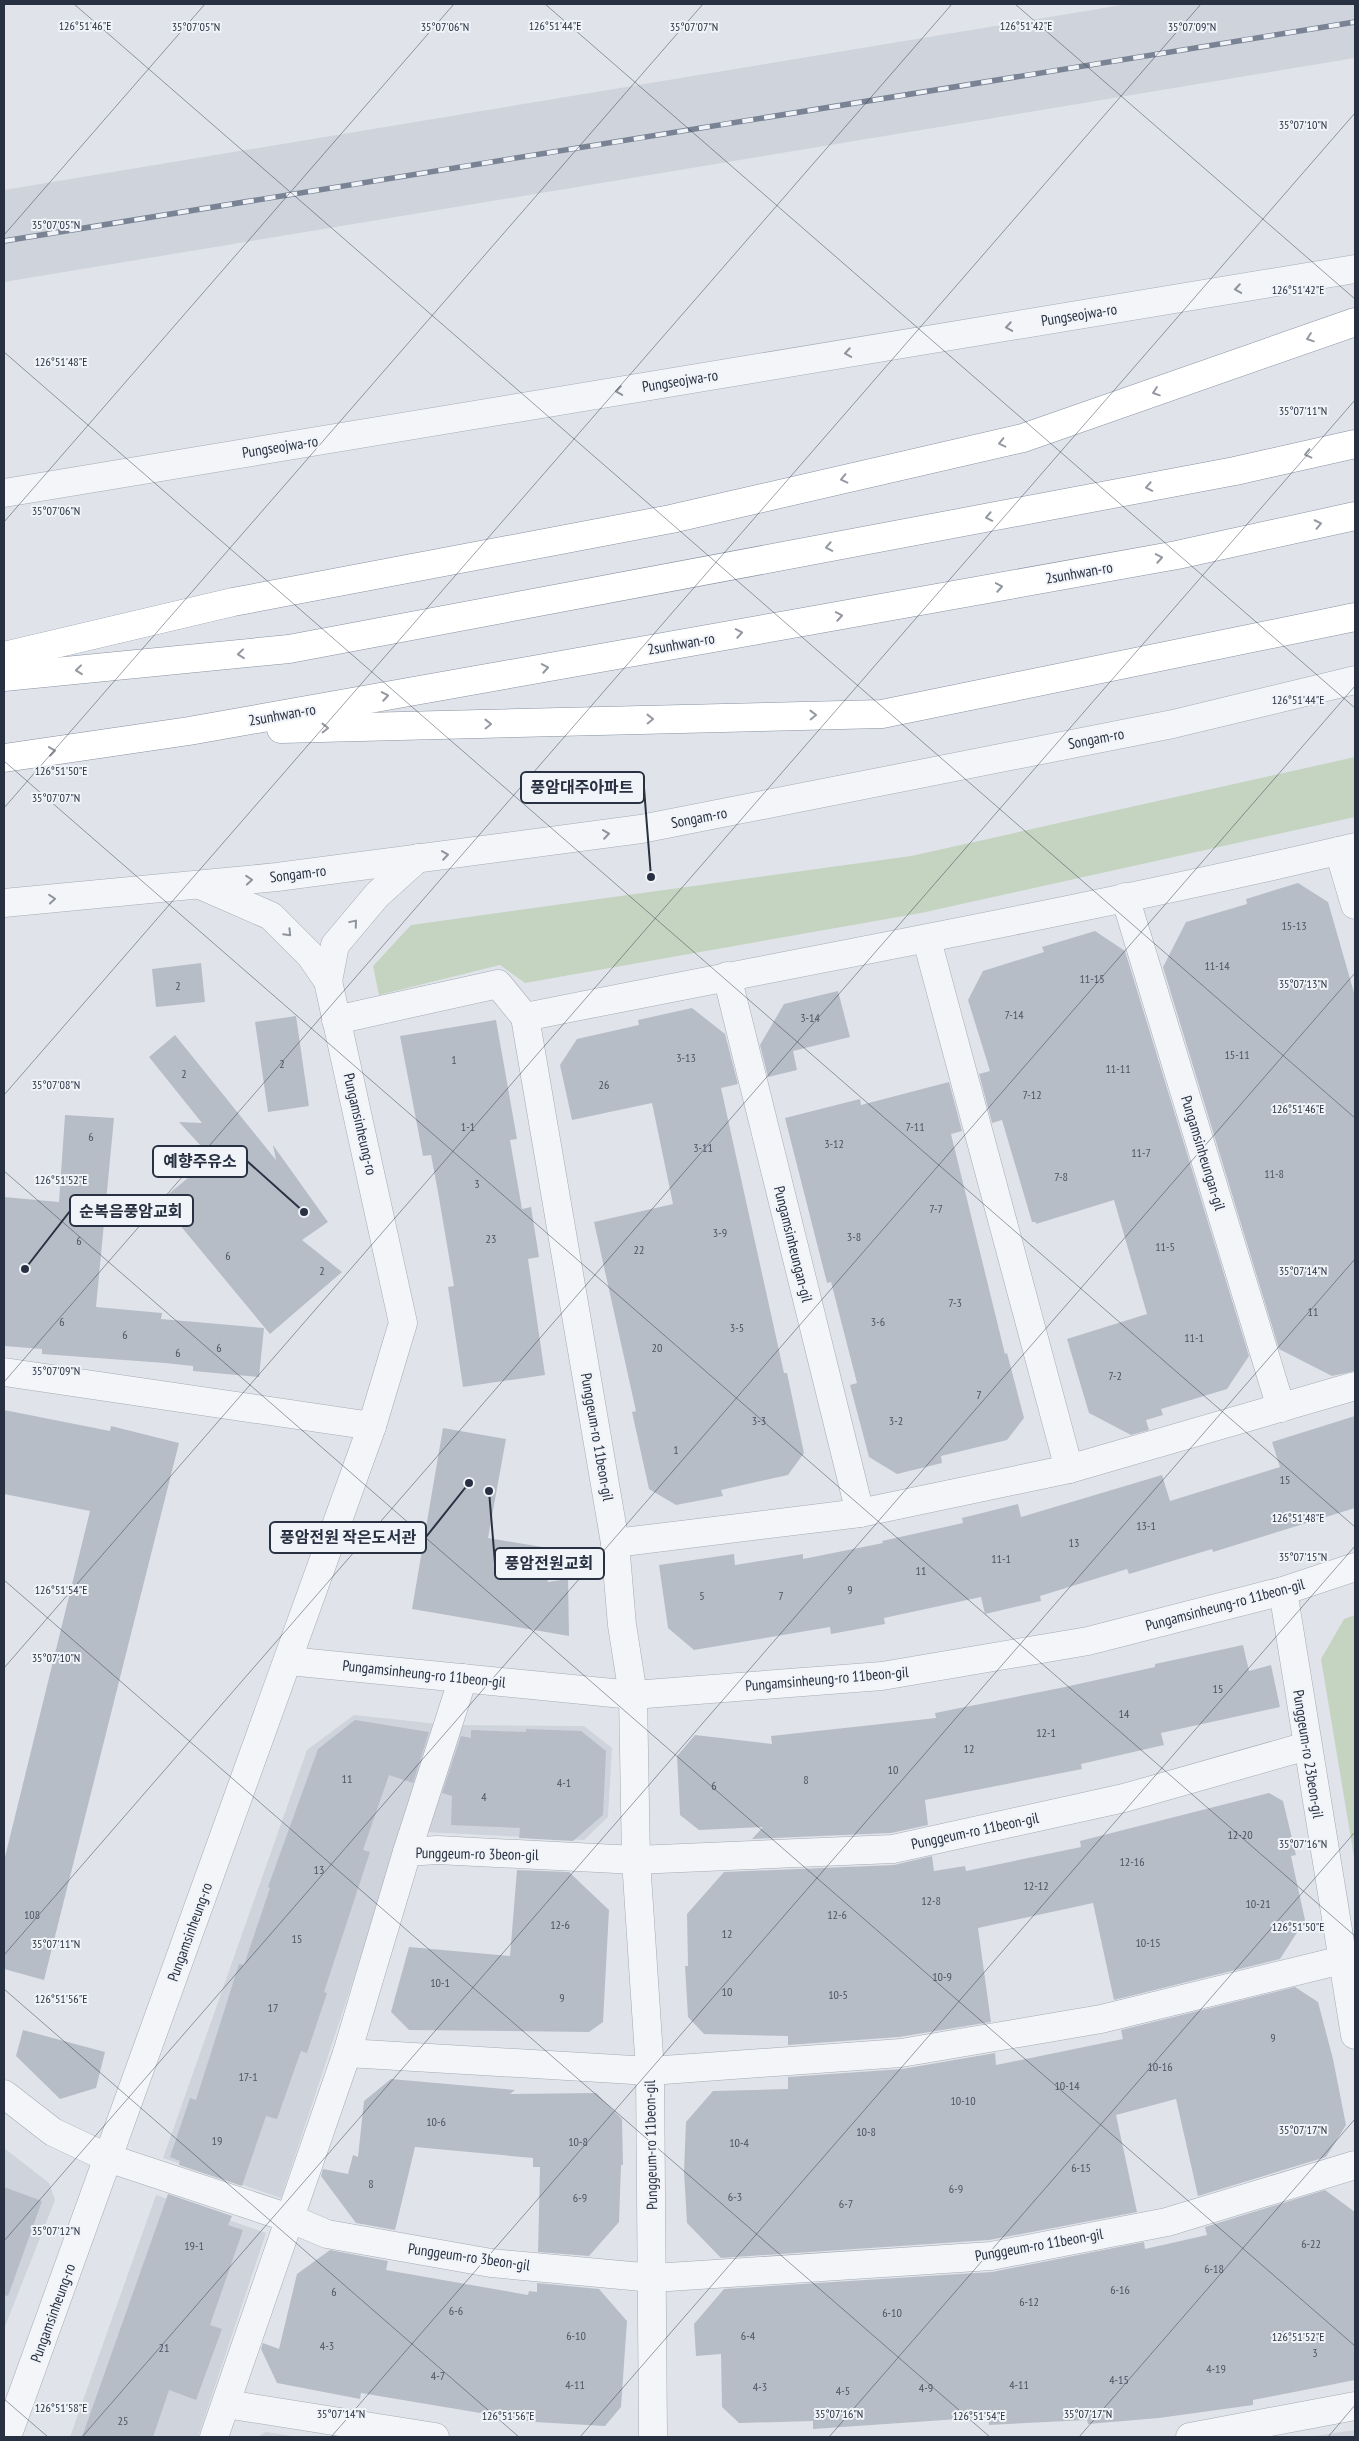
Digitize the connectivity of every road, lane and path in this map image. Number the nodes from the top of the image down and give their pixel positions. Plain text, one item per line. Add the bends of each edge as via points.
1 (1355, 269) edge
2 (1355, 322) edge
3 (1355, 444) edge
4 (4, 493) edge
5 (1355, 516) edge
6 (1355, 617) edge
7 (4, 656) edge
8 (4, 677) edge
9 (1355, 680) edge
10 (189, 731) junction
11 (4, 758) edge
12 (1347, 849) edge
13 (418, 858) junction
14 (200, 884) junction
15 (1125, 897) junction
16 (4, 903) edge
17 (1355, 905) edge
18 (927, 940) junction
19 (727, 976) junction
20 (328, 981) junction
21 (526, 1017) junction
22 (336, 1020) junction
23 (4, 1372) edge
24 (1355, 1386) edge
25 (1281, 1408) junction
26 (372, 1426) junction
27 (1069, 1469) junction
28 (860, 1513) junction
29 (615, 1543) junction
30 (1355, 1567) edge
31 (1282, 1591) junction
32 (289, 1660) junction
33 (463, 1678) junction
34 (633, 1696) junction
35 (1306, 1746) junction
36 (407, 1852) junction
37 (636, 1860) junction
38 (1342, 1960) junction
39 (1355, 2035) edge
40 (347, 2053) junction
41 (650, 2071) junction
42 (4, 2094) edge
43 (108, 2158) junction
44 (1355, 2165) edge
45 (289, 2218) junction
46 (653, 2278) junction
47 (226, 2404) junction
48 (1355, 2406) edge
49 (8, 2437) edge
50 (214, 2437) edge
51 (436, 2437) edge
52 (653, 2437) edge
53 (1190, 2437) edge

1 -> 4 street, Pungseojwa-ro
2 -> 7 highway via 1023,438 671,519 233,602
3 -> 8 highway via 1235,471 289,649
10 -> 5 highway, 2sunhwan-ro via 1177,555
10 -> 6 highway via 882,714
13 -> 9 street, Songam-ro via 641,829 1173,724
11 -> 10 highway, 2sunhwan-ro
12 - 15 street
12 - 17 street
14 -> 13 street, Songam-ro
20 -> 13 street via 336,945 377,895
16 -> 14 street, Songam-ro
14 -> 20 street, Pungamsinheung-ro via 271,916 310,956
15 - 18 street
15 - 25 street, Pungamsinheungan-gil
18 - 19 street
18 - 27 street
19 - 21 street
19 - 28 street, Pungamsinheungan-gil
20 - 22 street, Pungamsinheung-ro
21 - 22 street via 498,984
21 - 29 street, Punggeum-ro 11beon-gil
22 - 26 street, Pungamsinheung-ro via 403,1323
23 - 26 street
24 - 25 street
25 - 27 street
26 - 32 street, Pungamsinheung-ro
27 - 28 street
28 - 29 street
29 - 34 street, Punggeum-ro 11beon-gil via 622,1625
30 - 31 street, Pungamsinheung-ro 11beon-gil
31 - 34 street, Pungamsinheung-ro 11beon-gil via 1088,1641 882,1676
31 - 35 street, Punggeum-ro 23beon-gil
32 - 33 street, Pungamsinheung-ro 11beon-gil
32 - 43 street, Pungamsinheung-ro
33 - 34 street, Pungamsinheung-ro 11beon-gil
33 - 36 street
34 - 37 street, Punggeum-ro 11beon-gil
35 - 37 street, Punggeum-ro 11beon-gil via 1124,1798 893,1849
35 - 38 street, Punggeum-ro 23beon-gil
36 - 37 street, Punggeum-ro 3beon-gil via 437,1850
36 - 40 street, Punggeum-ro 3beon-gil
37 - 41 street, Punggeum-ro 11beon-gil
38 - 39 street, Punggeum-ro 23beon-gil
38 - 41 street, Punggeum-ro 11beon-gil via 1101,2019 901,2053
40 - 41 street
40 - 45 street, Punggeum-ro 3beon-gil
41 - 46 street, Punggeum-ro 11beon-gil
42 - 43 street via 53,2132
43 - 45 street
43 - 49 street, Pungamsinheung-ro
44 - 46 street, Punggeum-ro 11beon-gil via 1167,2222 991,2256
45 - 46 street, Punggeum-ro 3beon-gil via 327,2234 491,2263
45 - 47 street, Punggeum-ro 3beon-gil
46 - 52 street, Punggeum-ro 11beon-gil
47 - 50 street, Punggeum-ro 3beon-gil
47 - 51 street
48 - 53 street

